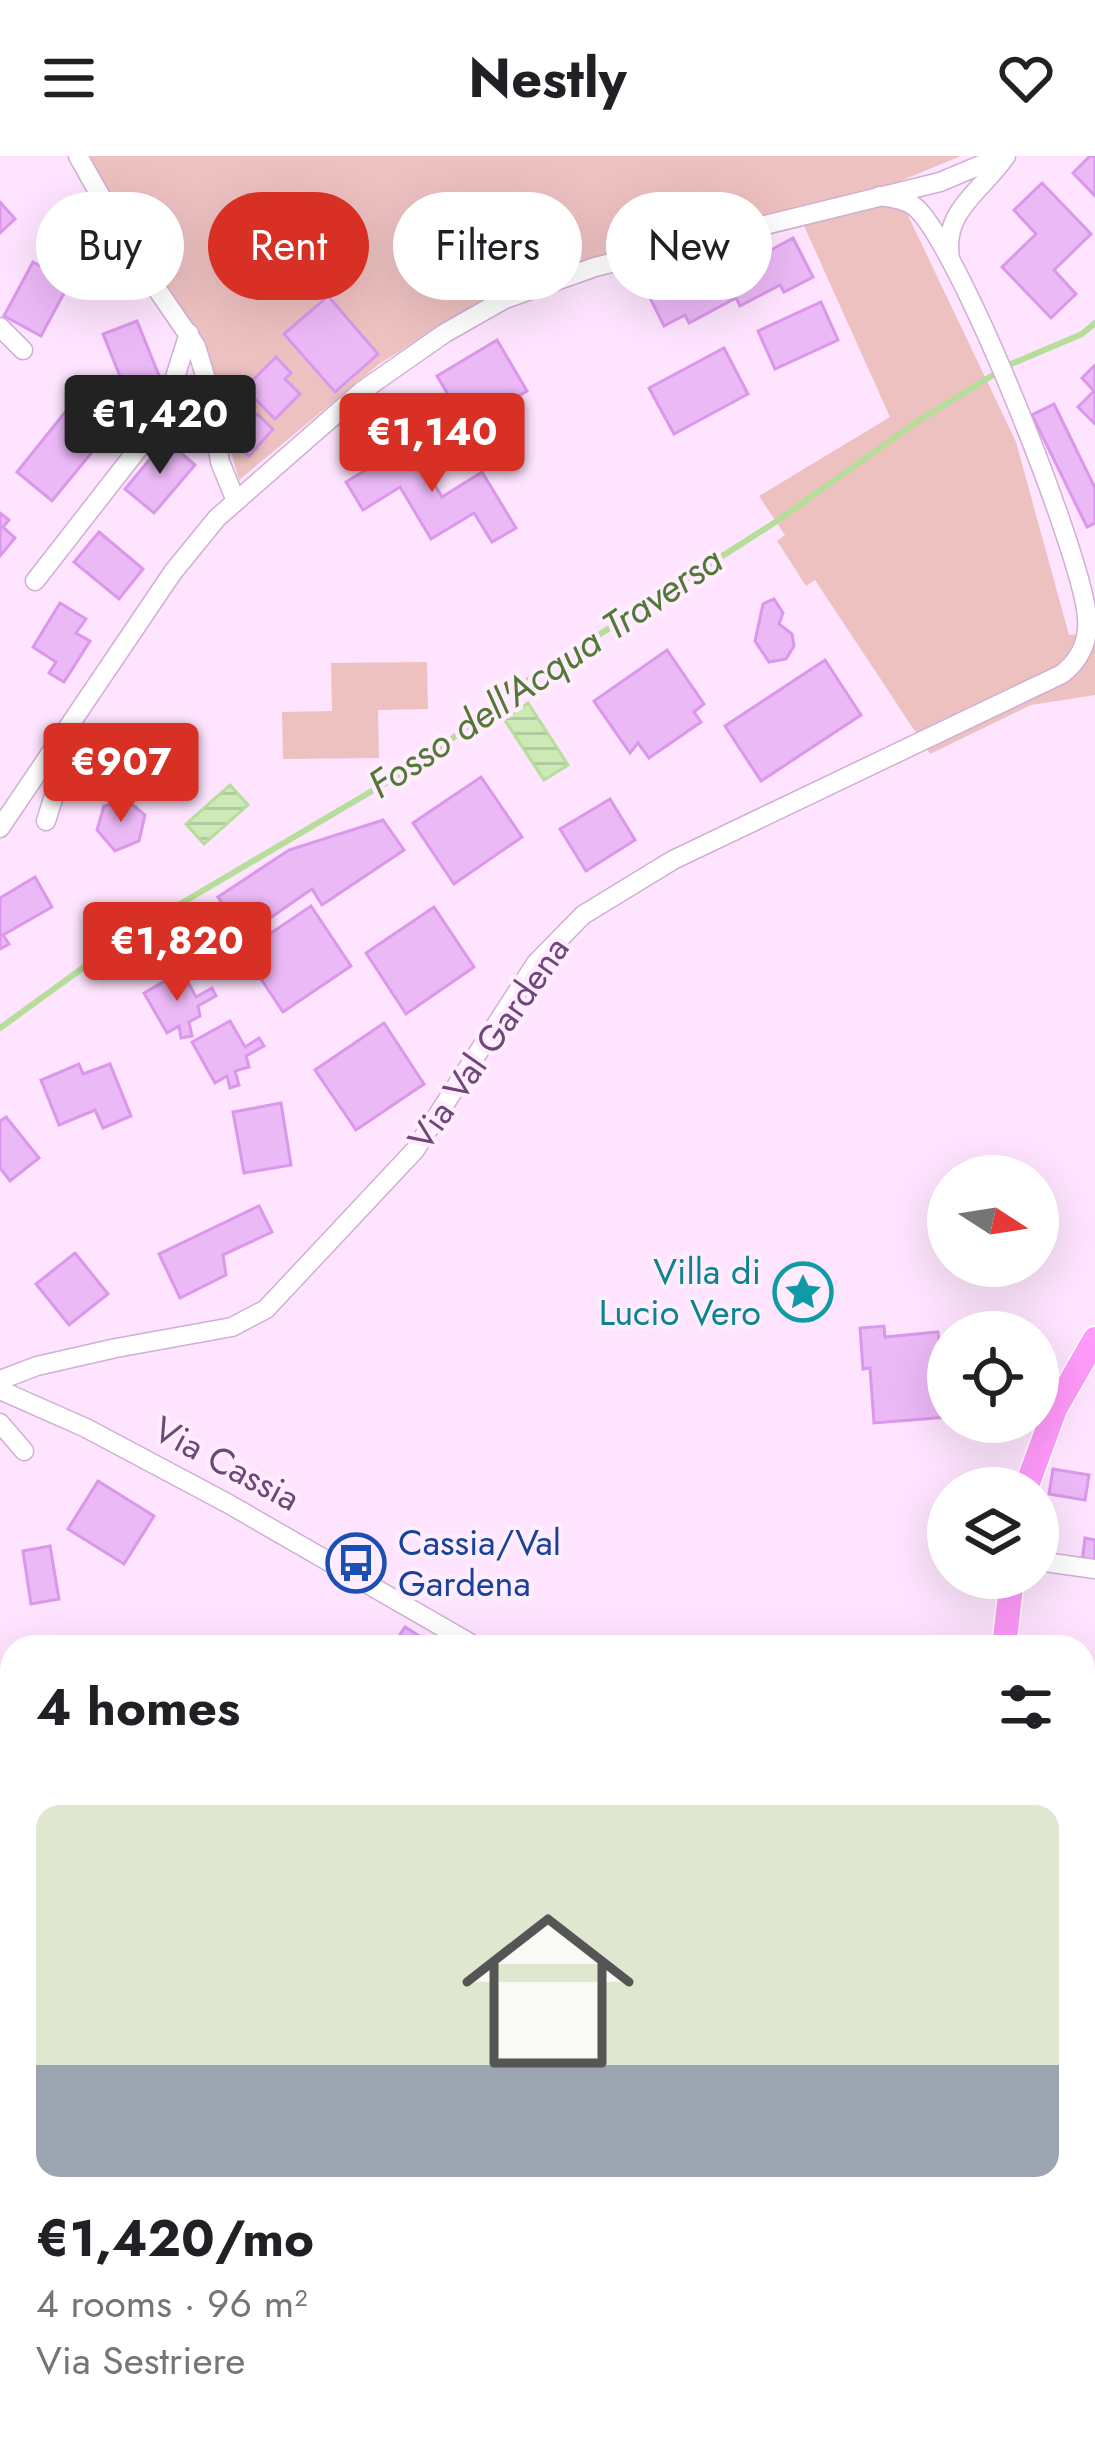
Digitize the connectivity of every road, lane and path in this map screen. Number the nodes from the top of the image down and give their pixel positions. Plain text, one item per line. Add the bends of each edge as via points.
1 (78, 156) edge
2 (1004, 156) edge
3 (880, 196) junction
4 (950, 262) junction
5 (0, 327) edge
6 (189, 333) junction
7 (22, 350) dead end
8 (236, 500) junction
9 (1095, 563) edge
10 (1079, 580) junction
11 (35, 581) dead end
12 (1091, 609) edge
13 (87, 740) dead end
14 (39, 771) junction
15 (58, 783) junction
16 (46, 821) dead end
17 (0, 828) edge
18 (1095, 1339) edge
19 (0, 1380) edge
20 (0, 1390) edge
21 (0, 1424) edge
22 (24, 1451) dead end
23 (1034, 1467) edge
24 (1059, 1564) edge
25 (1095, 1568) edge
26 (1010, 1599) edge
27 (456, 1635) edge
28 (1005, 1635) edge

1 - 6 street
2 - 3 street
2 - 4 street via 950,224
3 - 4 street via 914,206
3 - 8 street via 658,250 505,298 381,376
4 - 10 street via 1025,422
5 - 7 street
6 - 8 street
6 - 11 street via 171,391 141,445
8 - 14 street via 173,572
9 - 10 street
10 - 12 street
12 - 19 street, Via Val Gardena via 1081,653 1062,674 674,860 583,915 536,963 415,1150 266,1309 232,1327
13 - 15 street
14 - 15 street
14 - 17 street
15 - 16 street
18 - 23 main road
20 - 27 street, Via Cassia via 245,1512
21 - 22 street
24 - 25 street
26 - 28 main road

